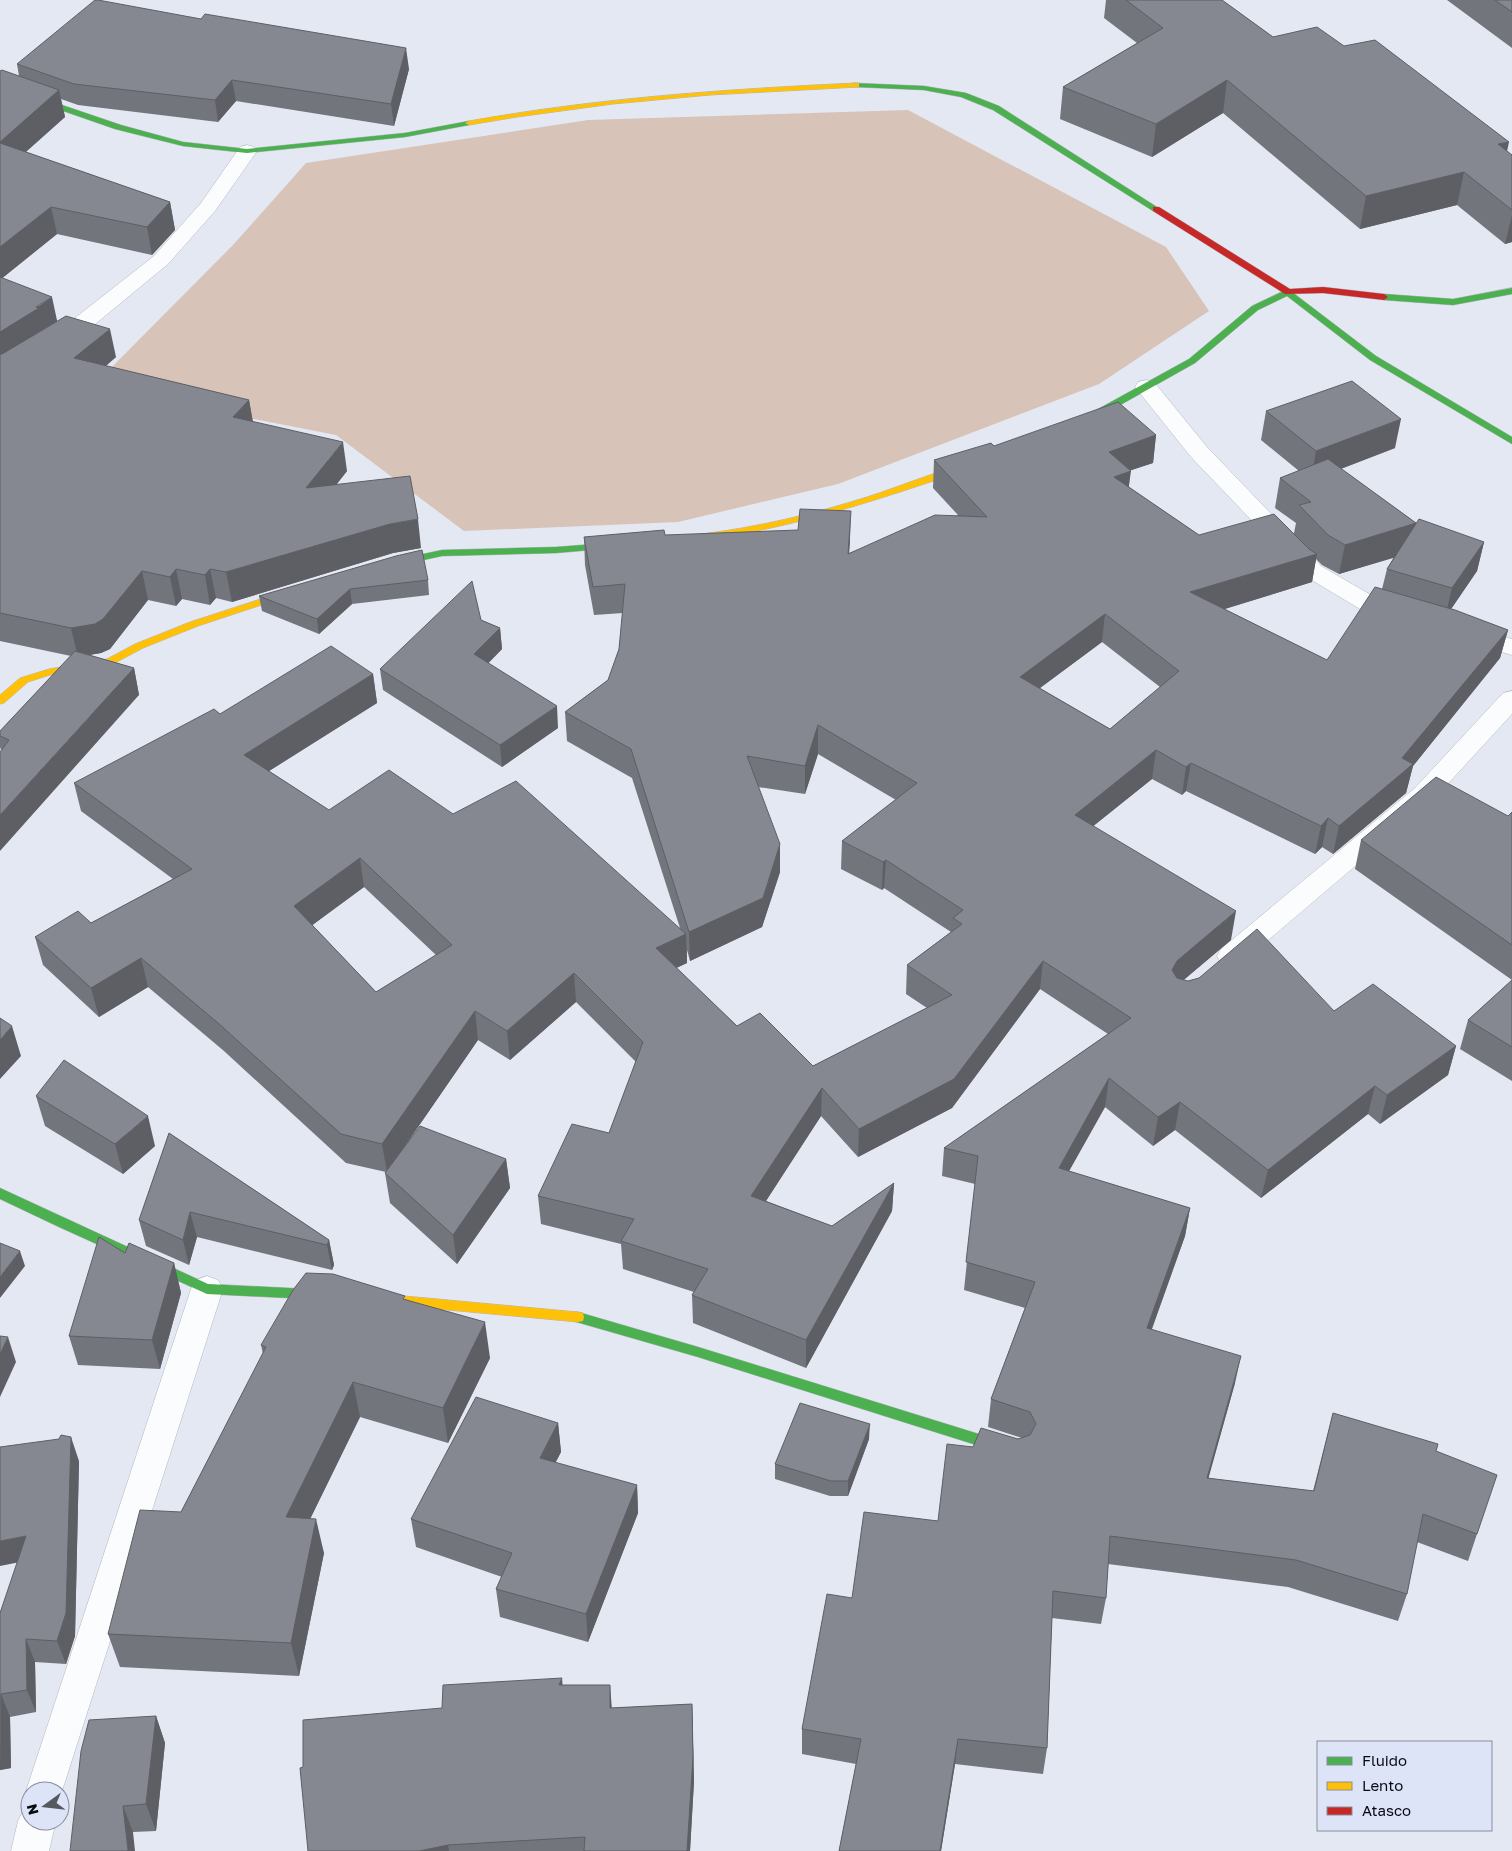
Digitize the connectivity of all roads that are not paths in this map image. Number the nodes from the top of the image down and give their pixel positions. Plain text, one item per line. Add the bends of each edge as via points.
1 (0, 86) edge
2 (247, 151) junction
3 (1512, 291) edge
4 (1288, 292) junction
5 (0, 376) edge
6 (1146, 387) junction
7 (1077, 422) edge
8 (1512, 441) edge
9 (979, 462) edge
10 (694, 538) edge
11 (634, 544) edge
12 (378, 567) edge
13 (306, 588) edge
14 (1420, 620) edge
15 (1447, 629) edge
16 (1512, 647) edge
17 (1512, 699) edge
18 (0, 702) edge
19 (1213, 972) edge
20 (0, 1193) edge
21 (207, 1289) junction
22 (339, 1295) edge
23 (358, 1296) edge
24 (1014, 1451) edge
25 (47, 1781) edge
26 (35, 1831) edge
27 (30, 1851) edge

1 - 2 street via 118,127 183,144
2 - 4 street via 405,135 534,110 692,93 857,85 924,88 963,95 996,108
2 - 5 street via 208,206 161,260 69,334
3 - 4 street via 1453,302 1322,290
4 - 6 street via 1255,308 1192,361
4 - 8 street via 1374,358
6 - 7 street
6 - 14 street via 1199,452 1313,571 1374,607
9 - 10 street via 803,520
11 - 12 street via 546,551 442,553
13 - 18 street via 194,624 111,661 24,680
15 - 16 street
17 - 19 street via 1424,794
20 - 21 street
21 - 22 street
21 - 25 street
23 - 24 street via 571,1315
26 - 27 street

